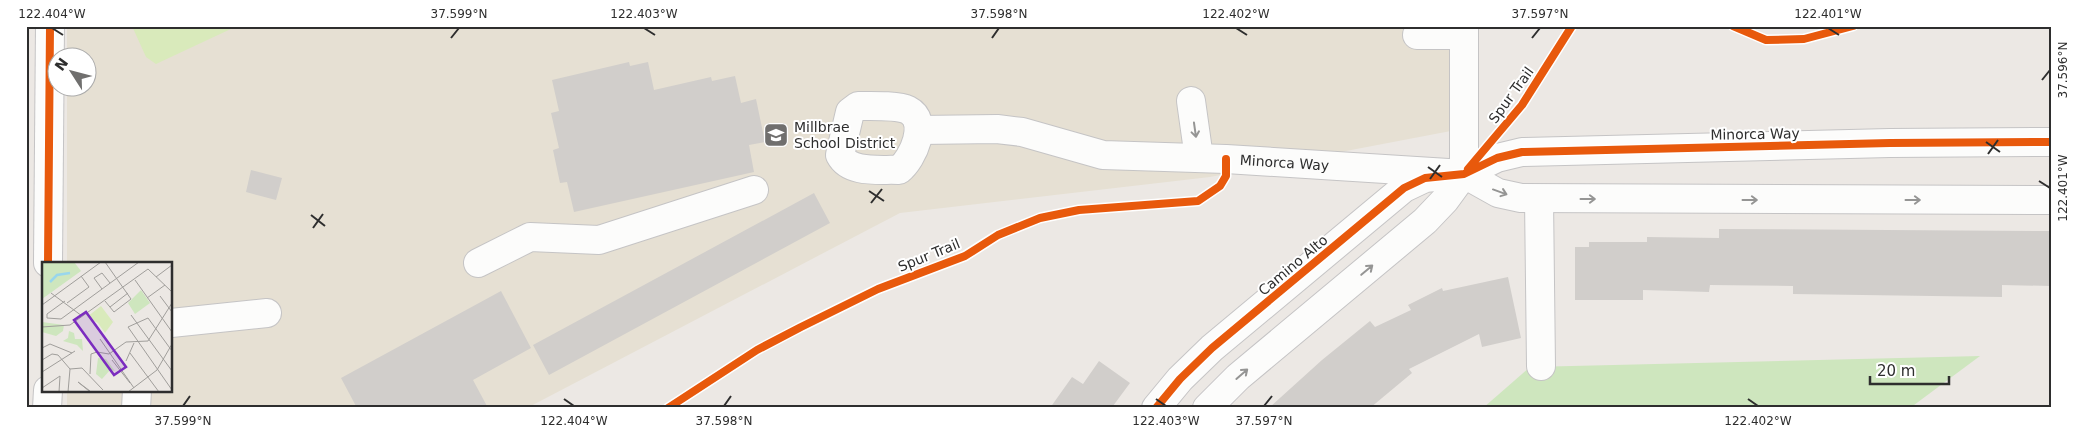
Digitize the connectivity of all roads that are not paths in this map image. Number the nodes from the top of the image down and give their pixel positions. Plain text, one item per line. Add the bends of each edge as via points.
1 (50, 26) edge
2 (1464, 30) edge
3 (1417, 34) dead end
4 (1191, 101) dead end
5 (919, 130) dead end
6 (2051, 142) edge
7 (1199, 158) junction
8 (37, 163) edge
9 (1464, 174) junction
10 (754, 190) dead end
11 (1539, 199) junction
12 (2051, 200) edge
13 (48, 262) edge
14 (478, 264) dead end
15 (268, 313) dead end
16 (172, 323) edge
17 (1541, 366) dead end
18 (48, 392) edge
19 (137, 392) edge
20 (48, 408) edge
21 (136, 408) edge
22 (1156, 408) edge
23 (1207, 408) edge

1 - 8 street
2 - 3 street
2 - 9 street
4 -> 7 street
5 - 7 street, Minorca Way via 998,129 1022,132 1103,155
6 - 9 street, Minorca Way via 1522,152 1496,158
7 - 9 street, Minorca Way
8 - 13 street
9 -> 11 street, Minorca Way via 1498,193
9 - 22 street, Camino Alto via 1425,178 1404,188 1212,348
23 -> 9 street via 1238,377 1425,221
10 - 14 street via 599,240 530,237
11 -> 12 street, Minorca Way
11 - 17 street
15 - 16 street
18 - 20 street
19 - 21 street

